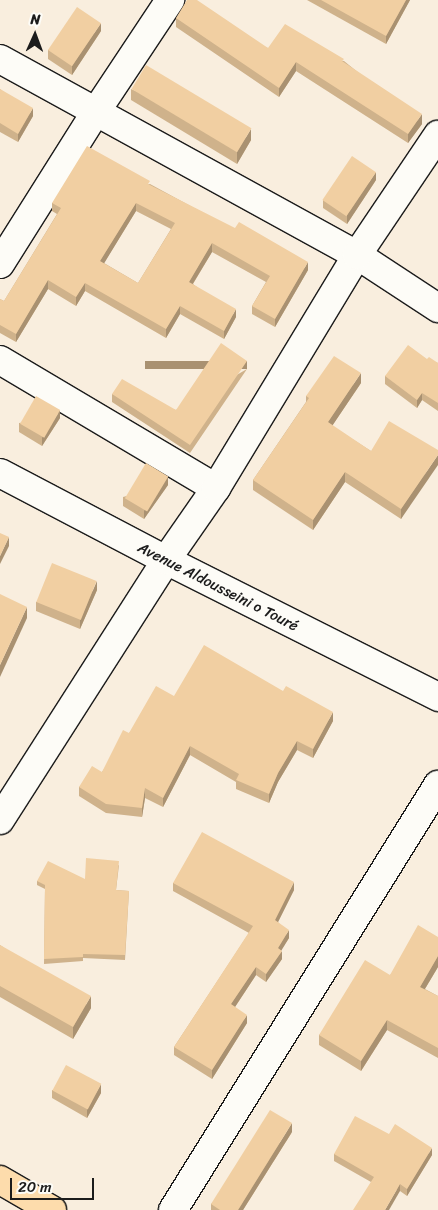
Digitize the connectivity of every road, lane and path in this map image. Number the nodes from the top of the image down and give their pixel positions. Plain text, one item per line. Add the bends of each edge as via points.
1 (170, 0) edge
2 (0, 59) edge
3 (95, 113) junction
4 (438, 135) edge
5 (357, 255) junction
6 (0, 264) edge
7 (438, 308) edge
8 (0, 360) edge
9 (0, 473) edge
10 (216, 488) junction
11 (166, 560) junction
12 (438, 697) edge
13 (438, 785) edge
14 (0, 820) edge
15 (0, 1180) edge
16 (52, 1210) edge
17 (173, 1210) edge

1 - 3 street
2 - 3 street
3 - 5 street
3 - 6 street
4 - 5 street
5 - 7 street
5 - 10 street
8 - 10 street
9 - 11 street, Avenue Aldousseini o Touré
10 - 11 street
11 - 12 street, Avenue Aldousseini o Touré
11 - 14 street
13 - 17 street
15 - 16 main road

